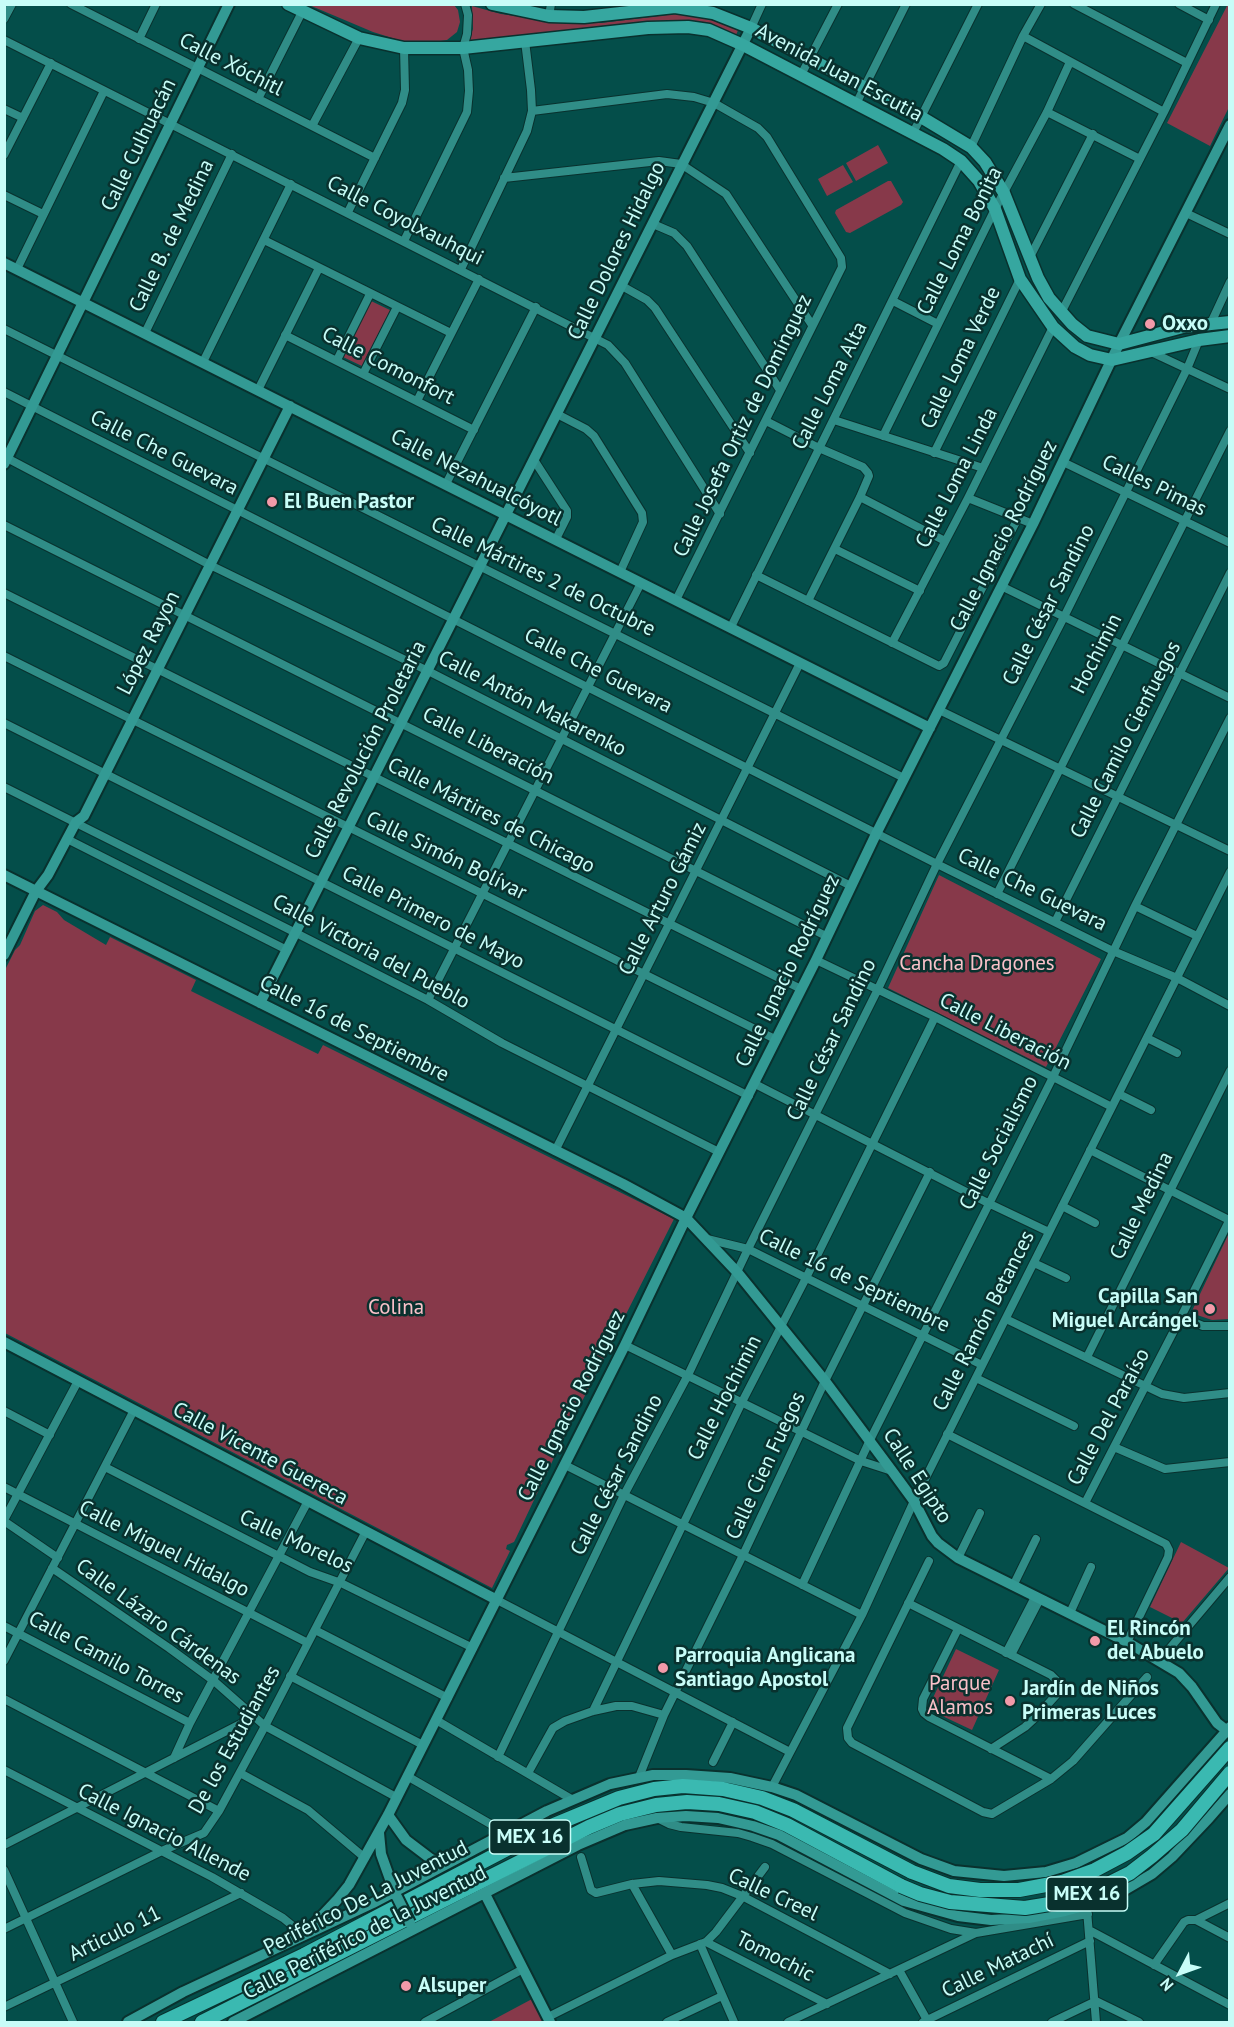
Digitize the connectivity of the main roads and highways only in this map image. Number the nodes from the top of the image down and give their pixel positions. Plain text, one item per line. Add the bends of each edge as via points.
1 (229, 4) edge
2 (288, 4) edge
3 (492, 4) edge
4 (644, 7) edge
5 (550, 10) edge
6 (648, 28) junction
7 (751, 28) junction
8 (743, 45) junction
9 (1230, 126) edge
10 (4, 263) edge
11 (83, 302) junction
12 (1230, 322) edge
13 (1230, 336) edge
14 (1119, 344) junction
15 (1112, 360) junction
16 (290, 406) junction
17 (6, 460) edge
18 (506, 515) junction
19 (930, 728) junction
20 (4, 875) edge
21 (36, 891) junction
22 (4, 955) edge
23 (260, 1004) junction
24 (686, 1218) junction
25 (4, 1342) edge
26 (497, 1600) junction
27 (1229, 1731) edge
28 (1230, 1748) edge
29 (1199, 1764) junction
30 (1230, 1773) edge
31 (1230, 1792) edge
32 (388, 1815) junction
33 (379, 1833) junction
34 (445, 1864) junction
35 (396, 1894) junction
36 (485, 1894) junction
37 (412, 1926) junction
38 (303, 1936) junction
39 (549, 2020) edge
40 (128, 2022) edge
41 (164, 2022) edge
42 (202, 2022) edge
43 (233, 2022) edge

1 - 11 main road, Calle Culhuacán
2 - 6 main road, Avenida Juan Escutia via 358,38 404,48 463,48
3 - 5 main road, Avenida Juan Escutia
4 - 5 main road, Avenida Juan Escutia via 584,16
4 - 6 main road
4 - 7 main road, Avenida Juan Escutia via 713,13
6 - 8 main road, Avenida Juan Escutia via 698,28
7 - 8 main road, Calle Dolores Hidalgo
7 - 14 main road, Avenida Juan Escutia via 971,147 1004,193 1038,278 1060,313 1087,336
8 - 15 main road, Avenida Juan Escutia via 961,161 979,181 995,209 1020,279 1053,327 1090,355
8 - 18 main road, Calle Dolores Hidalgo
9 - 14 main road, Calle Ignacio Rodríguez
10 - 11 main road, Calle Nezahualcóyotl
11 - 16 main road, Calle Nezahualcóyotl
11 - 17 main road, Calle Culhuacán
12 - 14 main road, Avenida Juan Escutia via 1183,327
13 - 15 main road, Avenida Juan Escutia
14 - 15 main road, Calle Ignacio Rodríguez
15 - 19 main road, Calle Ignacio Rodríguez
16 - 18 main road, Calle Nezahualcóyotl
16 - 21 main road, López Rayon via 84,816 76,822
18 - 19 main road, Calle Nezahualcóyotl
18 - 23 main road, Calle Revolución Proletaria
19 - 24 main road, Calle Ignacio Rodríguez
20 - 21 main road, Calle 16 de Septiembre
21 - 22 main road, López Rayon
21 - 23 main road, Calle 16 de Septiembre
23 - 24 main road, Calle 16 de Septiembre
24 - 26 main road, Calle Ignacio Rodríguez
24 - 27 main road, Calle Egipto via 737,1272 870,1440 938,1543 958,1558 1159,1661 1185,1679 1217,1723
25 - 26 main road, Calle Vicente Guereca
26 - 32 main road, Calle Ignacio Rodríguez
27 - 29 main road, Calle Periférico de la Juventud
28 - 41 highway, Periférico De La Juventud / MEX 16, bridge via 1154,1834 1127,1853 1062,1882 1018,1890 949,1886 912,1872 762,1798 723,1789 654,1789 619,1798 549,1827 304,1955
29 - 31 main road via 1216,1772
29 - 34 main road, Calle Periférico de la Juventud via 1127,1838 1076,1863 1046,1872 1004,1876 954,1871 921,1859 796,1795 730,1778 686,1774 639,1777 610,1784 547,1811
30 - 42 highway, Periférico De La Juventud / MEX 16, bridge via 1182,1830 1130,1873 1092,1892 1025,1908 950,1902 920,1894 755,1812 687,1802 620,1814
31 - 36 main road, Calle Periférico de la Juventud via 1152,1874 1087,1910 1029,1918 991,1920 958,1916 904,1901 779,1835 739,1828 718,1818 686,1816 611,1829
32 - 33 main road, Calle Ignacio Rodríguez
32 - 34 main road via 418,1850
33 - 35 main road via 381,1854
33 - 38 main road, Calle Ignacio Rodríguez via 337,1900
34 - 35 main road, Calle Periférico de la Juventud
35 - 37 main road, bridge
35 - 38 main road, Calle Periférico de la Juventud
36 - 37 main road, Calle Periférico de la Juventud
36 - 39 main road
37 - 43 main road, Calle Periférico de la Juventud
38 - 40 main road, Calle Periférico de la Juventud

